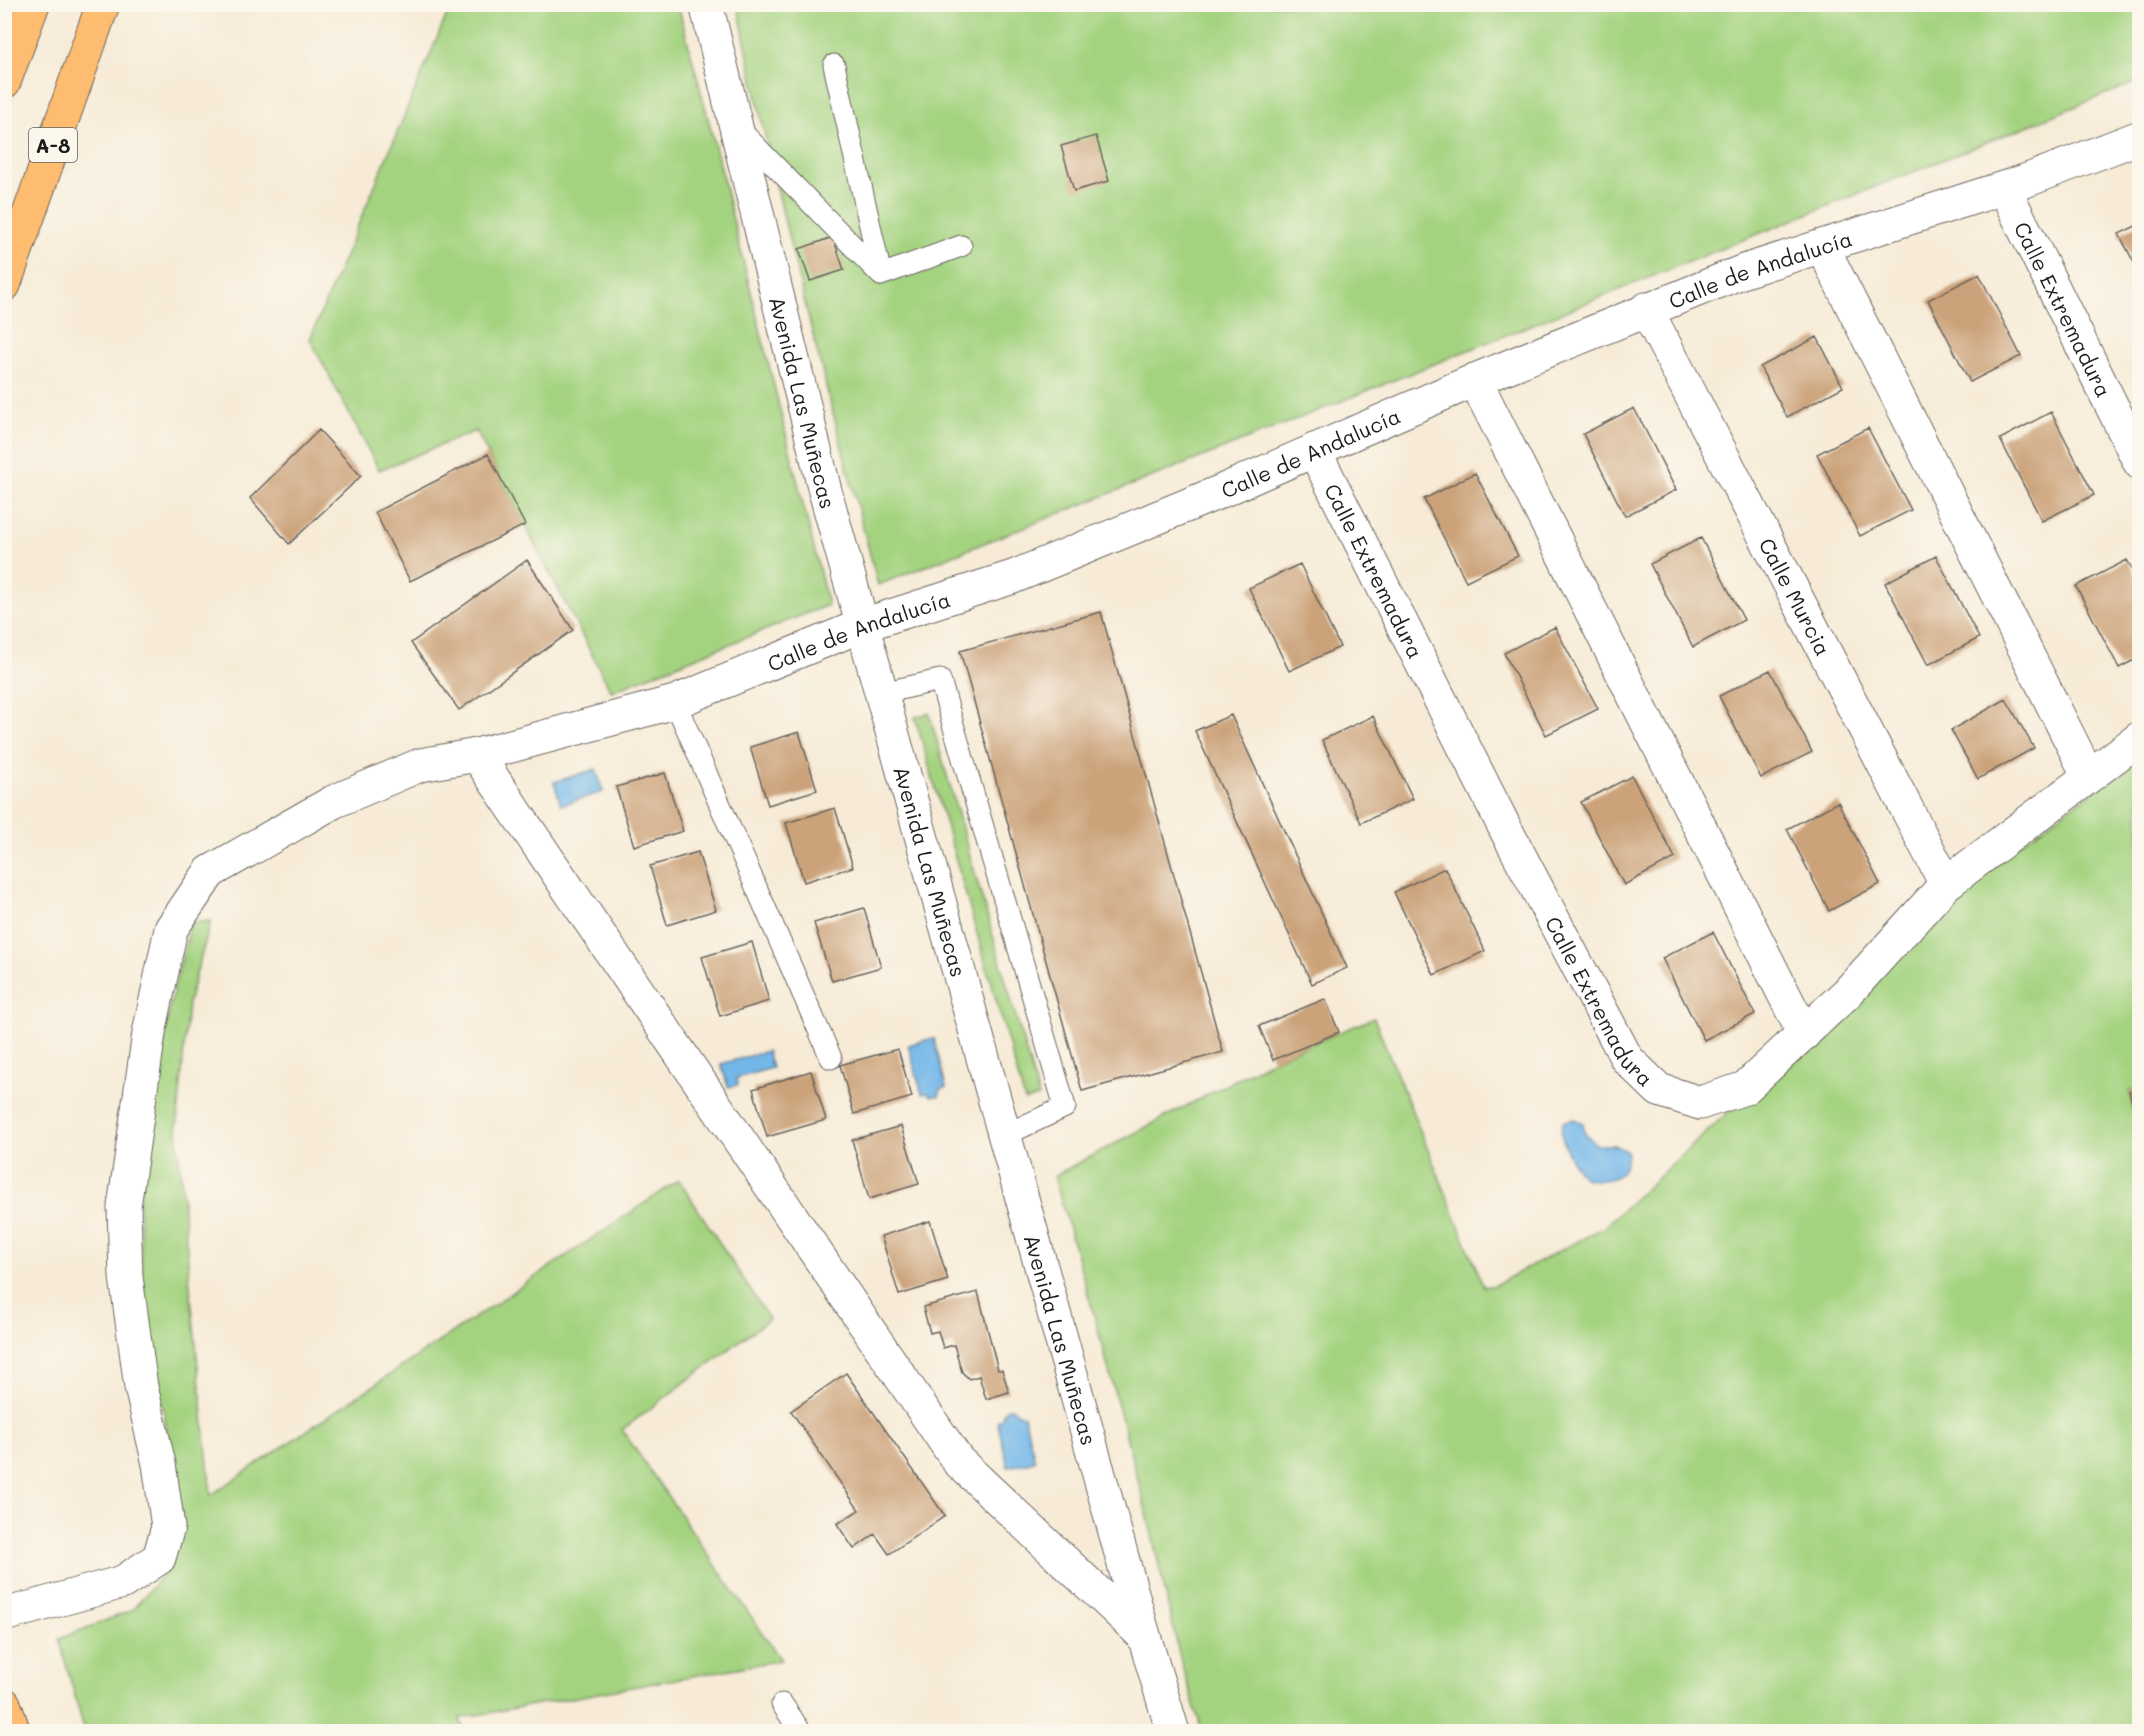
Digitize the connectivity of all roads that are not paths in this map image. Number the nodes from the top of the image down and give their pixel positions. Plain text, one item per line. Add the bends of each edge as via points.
1 (33, 4) edge
2 (102, 4) edge
3 (705, 4) edge
4 (834, 65) dead end
5 (4, 82) edge
6 (735, 124) junction
7 (2139, 137) edge
8 (2004, 188) junction
9 (961, 246) dead end
10 (1822, 246) junction
11 (881, 275) junction
12 (4, 285) edge
13 (1646, 309) junction
14 (1475, 380) junction
15 (1314, 450) junction
16 (2139, 464) edge
17 (863, 625) junction
18 (882, 693) junction
19 (675, 702) junction
20 (2139, 738) edge
21 (477, 755) junction
22 (2088, 775) junction
23 (1946, 884) junction
24 (1804, 1034) junction
25 (831, 1058) dead end
26 (1005, 1136) junction
27 (4, 1615) edge
28 (1144, 1636) junction
29 (4, 1704) edge
30 (782, 1704) dead end
31 (14, 1731) edge
32 (801, 1731) edge
33 (1173, 1731) edge

1 - 5 highway
2 - 12 highway, A-8
3 - 6 street, Avenida Las Muñecas
4 - 11 lane
6 - 11 lane
6 - 17 street, Avenida Las Muñecas via 825,491
7 - 8 street, Calle de Andalucía
8 - 10 street, Calle de Andalucía
8 - 16 street, Calle Extremadura
9 - 11 lane
10 - 13 street, Calle de Andalucía
10 - 22 street
13 - 14 street, Calle de Andalucía
13 - 23 street, Calle Murcia
14 - 15 street, Calle de Andalucía
14 - 24 street
15 - 17 street, Calle de Andalucía via 1013,578
15 - 24 street, Calle Extremadura via 1627,1059 1659,1090 1700,1103 1745,1088
17 - 18 street, Avenida Las Muñecas
17 - 19 street, Calle de Andalucía
18 - 26 street, Avenida Las Muñecas
18 - 26 lane via 940,680 1065,1107
19 - 21 street, Calle de Andalucía
19 - 25 lane
20 - 22 street, Calle Extremadura
21 - 27 street, Calle de Andalucía via 420,765 333,802 210,872 171,928 149,1033 124,1207 126,1277 141,1387 159,1464 168,1527 159,1558 123,1582
21 - 28 street via 958,1461
22 - 23 street, Calle Extremadura
23 - 24 street, Calle Extremadura via 1847,993
26 - 28 street, Avenida Las Muñecas
28 - 33 street, Avenida Las Muñecas
29 - 31 highway
30 - 32 lane

